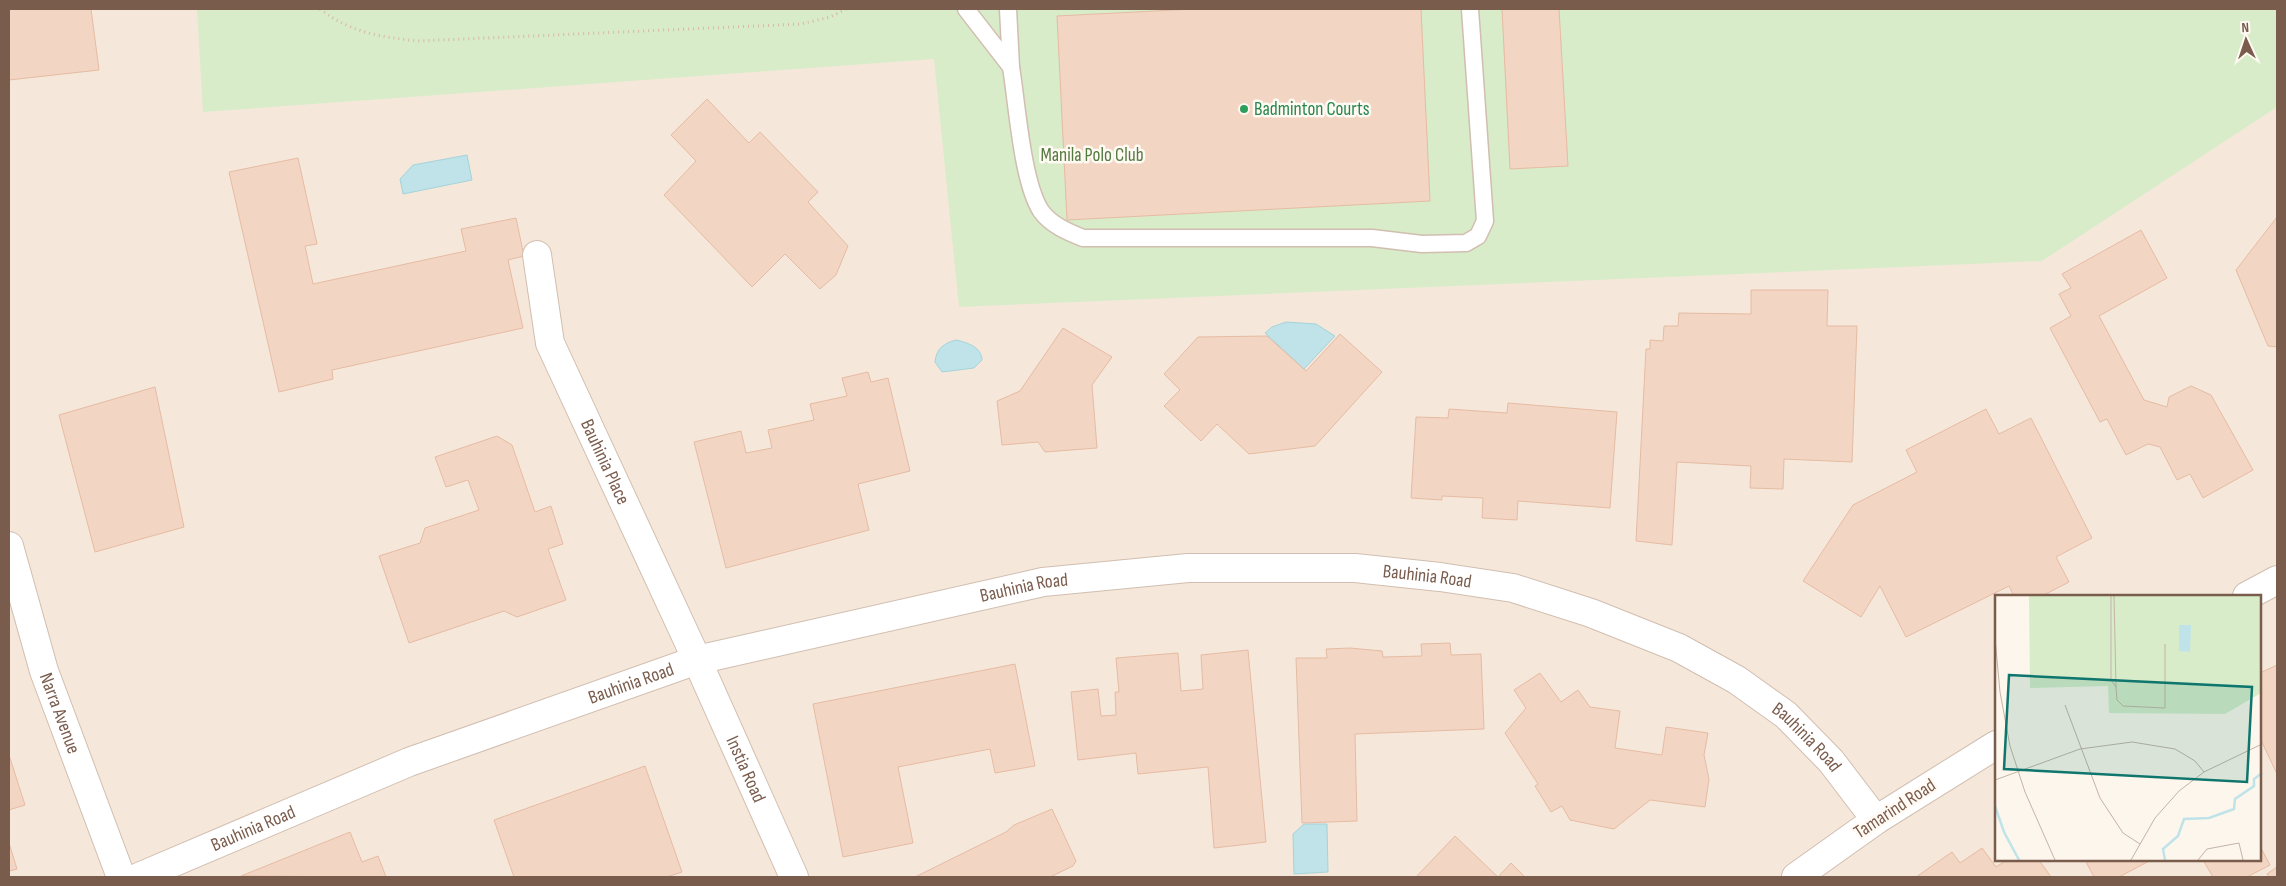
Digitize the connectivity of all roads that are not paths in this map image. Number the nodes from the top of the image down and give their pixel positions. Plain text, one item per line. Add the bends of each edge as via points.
1 (966, 9) edge
2 (1008, 9) edge
3 (1470, 9) edge
4 (1011, 67) junction
5 (536, 255) dead end
6 (9, 546) edge
7 (2277, 580) edge
8 (2250, 595) edge
9 (697, 660) junction
10 (1995, 746) edge
11 (1876, 820) junction
12 (121, 877) edge
13 (139, 877) edge
14 (794, 877) edge
15 (1796, 877) edge

1 - 4 lane
2 - 4 lane
3 - 4 lane via 1485,221 1478,236 1466,243 1422,244 1372,238 1083,238 1059,227 1041,211 1028,181
5 - 9 street, Bauhinia Place via 550,343
6 - 12 street, Narra Avenue via 44,671
7 - 8 street
9 - 11 street, Bauhinia Road via 1043,582 1188,568 1355,568 1440,577 1513,588 1591,612 1679,648 1737,680 1786,715 1832,761
9 - 13 street, Bauhinia Road via 409,762
9 - 14 street, Instia Road
10 - 11 street, Tamarind Road
11 - 15 street, Tamarind Road

